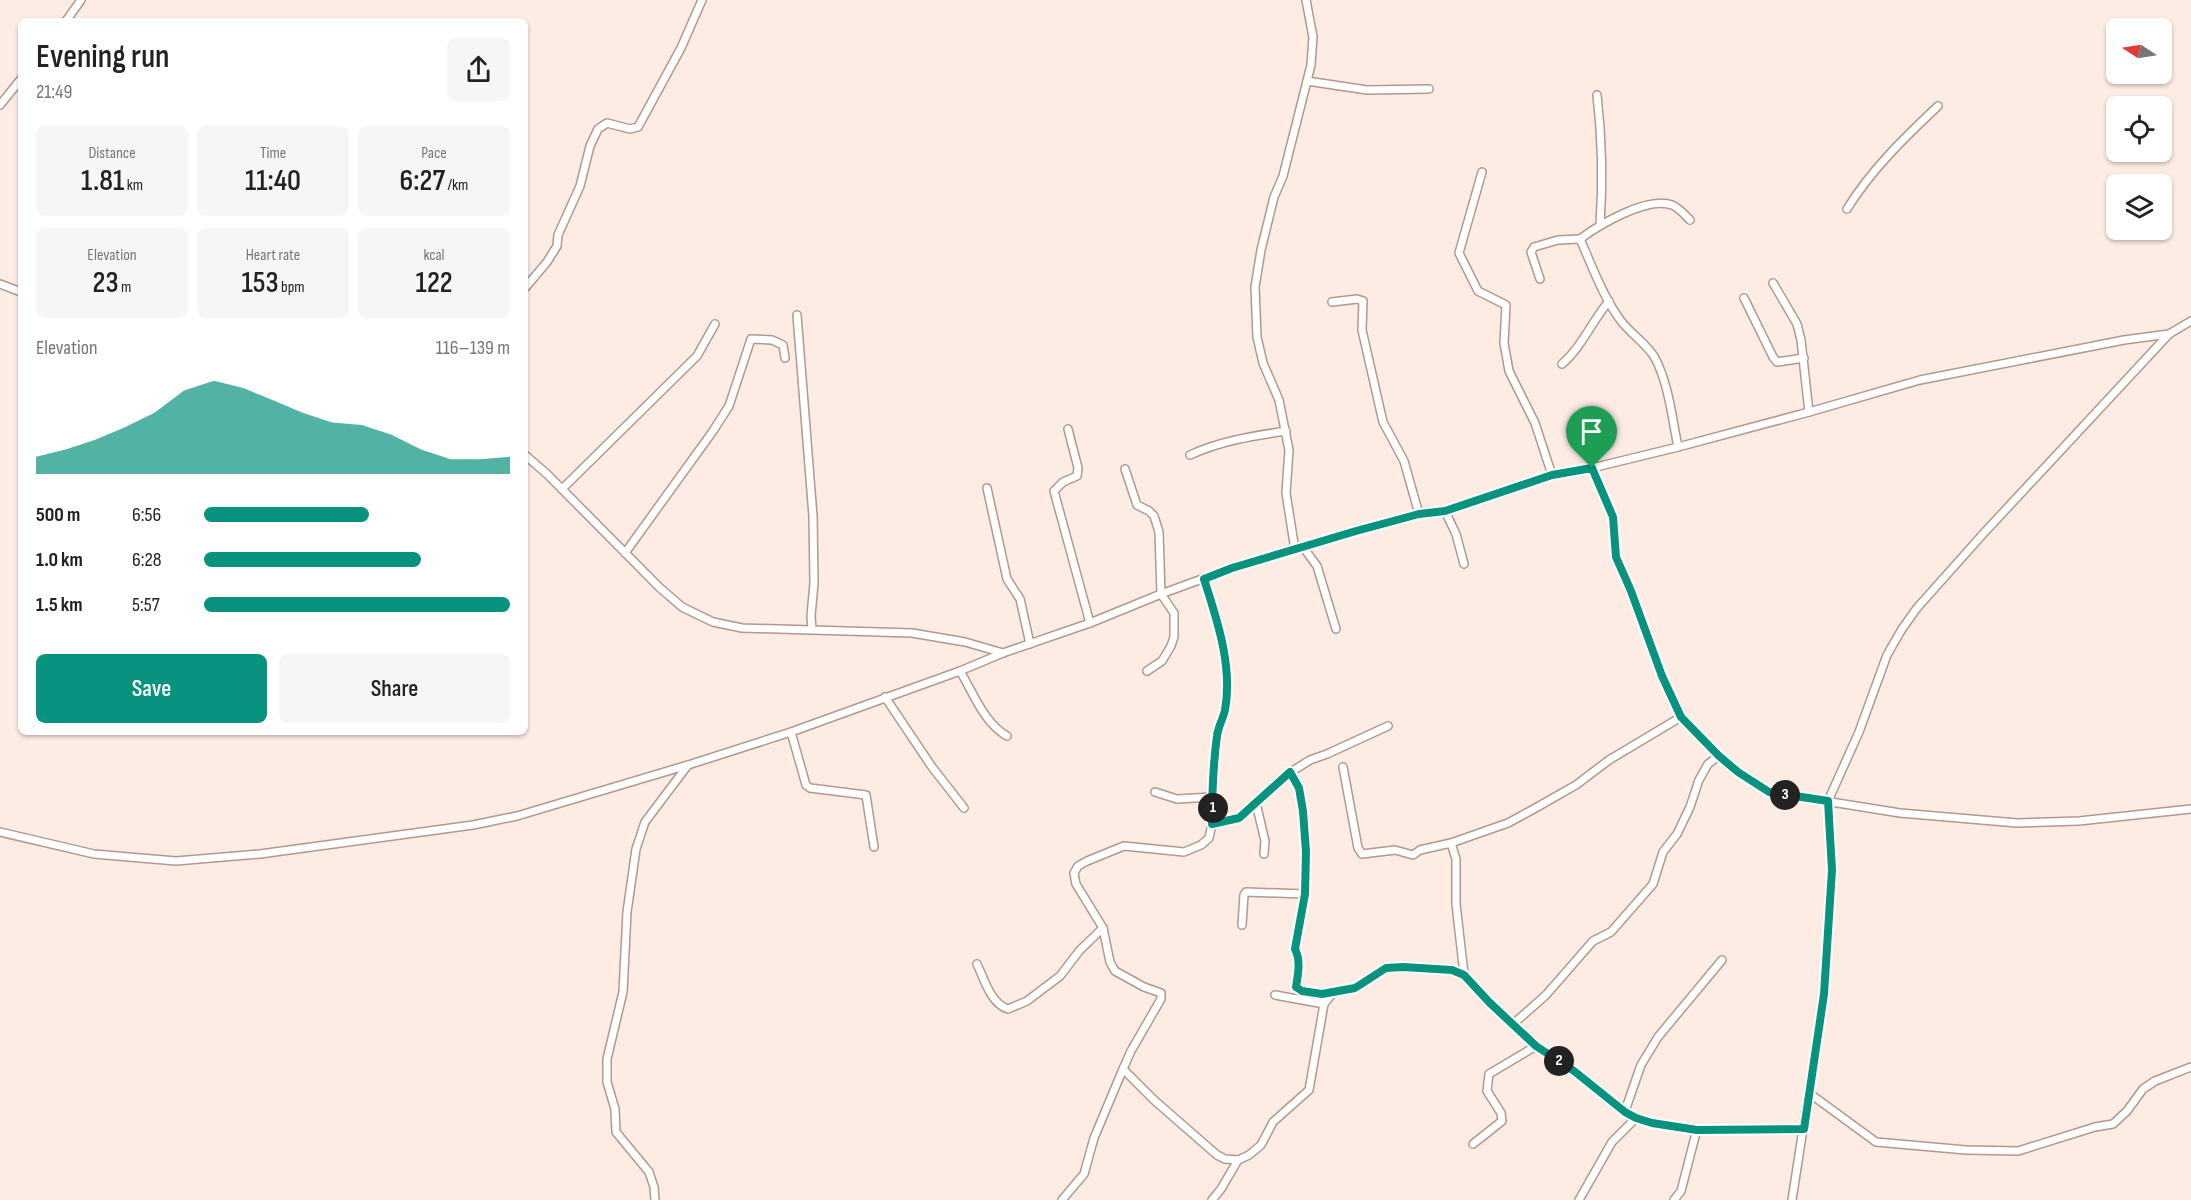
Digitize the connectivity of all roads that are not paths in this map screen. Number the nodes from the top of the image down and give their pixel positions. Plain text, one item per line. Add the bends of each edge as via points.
1 (81, 0) edge
2 (702, 0) edge
3 (1306, 0) edge
4 (68, 18) edge
5 (1306, 81) junction
6 (18, 83) edge
7 (1429, 89) dead end
8 (1597, 95) dead end
9 (0, 105) edge
10 (1938, 106) dead end
11 (1482, 172) dead end
12 (1847, 209) dead end
13 (1690, 220) dead end
14 (1600, 225) junction
15 (1580, 239) junction
16 (1540, 279) dead end
17 (1773, 283) dead end
18 (0, 284) edge
19 (528, 284) edge
20 (18, 291) edge
21 (1744, 298) dead end
22 (1609, 301) junction
23 (1332, 302) dead end
24 (797, 315) dead end
25 (2191, 321) edge
26 (715, 324) dead end
27 (2169, 334) junction
28 (785, 358) dead end
29 (1804, 358) junction
30 (1562, 364) dead end
31 (1809, 412) junction
32 (1068, 429) dead end
33 (1286, 431) junction
34 (1678, 447) junction
35 (1190, 455) dead end
36 (528, 458) edge
37 (1592, 468) junction
38 (1125, 469) dead end
39 (1552, 475) junction
40 (987, 488) dead end
41 (562, 489) junction
42 (1445, 511) junction
43 (1419, 514) junction
44 (1303, 547) junction
45 (1295, 550) junction
46 (625, 553) junction
47 (1464, 564) dead end
48 (1204, 579) junction
49 (1161, 594) junction
50 (1090, 623) junction
51 (812, 629) junction
52 (1336, 629) dead end
53 (1030, 644) junction
54 (1003, 653) junction
55 (960, 671) junction
56 (1147, 671) dead end
57 (885, 697) junction
58 (1681, 717) junction
59 (1388, 726) dead end
60 (791, 732) junction
61 (1007, 736) dead end
62 (1719, 756) junction
63 (688, 765) junction
64 (1343, 767) dead end
65 (1290, 772) junction
66 (1155, 792) dead end
67 (1213, 798) junction
68 (1828, 801) junction
69 (1256, 803) junction
70 (964, 808) dead end
71 (2191, 809) edge
72 (1212, 824) junction
73 (0, 832) edge
74 (1451, 843) junction
75 (874, 847) dead end
76 (1264, 854) dead end
77 (1305, 894) junction
78 (1242, 925) dead end
79 (1103, 928) junction
80 (1722, 960) dead end
81 (977, 964) dead end
82 (1464, 975) junction
83 (1338, 991) junction
84 (1275, 994) dead end
85 (1324, 1004) junction
86 (1513, 1024) junction
87 (1536, 1046) junction
88 (2191, 1067) edge
89 (1123, 1069) junction
90 (1809, 1093) junction
91 (1625, 1112) junction
92 (1636, 1118) junction
93 (1804, 1129) junction
94 (1697, 1130) junction
95 (1473, 1144) dead end
96 (1238, 1160) junction
97 (655, 1200) edge
98 (1062, 1200) edge
99 (1212, 1200) edge
100 (1579, 1200) edge
101 (1674, 1200) edge
102 (1792, 1200) edge

1 - 4 street
2 - 19 street via 638,127 630,129 607,123 598,129 580,186 558,234 557,246
3 - 5 street via 1313,37
5 - 7 street via 1367,90
5 - 33 street via 1283,176 1274,197 1255,287 1257,337
6 - 9 street
8 - 14 street via 1602,178
10 - 12 street via 1883,161
11 - 39 street via 1459,253 1478,291 1506,305 1504,343 1509,371 1535,423
13 - 14 street via 1673,205 1661,204 1629,211
14 - 15 street
15 - 16 street via 1534,247 1531,252
15 - 22 street
17 - 29 street via 1797,324
18 - 20 street
21 - 29 street via 1777,362
22 - 30 street
22 - 34 street via 1660,369
23 - 43 street via 1357,298 1363,302 1362,330 1383,422 1404,461
24 - 51 street via 813,516
25 - 27 street
26 - 41 street via 697,356
27 - 31 street via 1920,380
27 - 68 street via 1917,608 1887,655
28 - 46 street via 783,345 751,339 729,406
29 - 31 street
31 - 34 street
32 - 50 street via 1077,476 1054,491
33 - 35 street via 1241,438
33 - 45 street via 1286,493
34 - 37 street
36 - 41 street
37 - 39 street
37 - 58 street via 1613,517 1616,557
38 - 49 street via 1137,506 1149,510 1159,532
39 - 42 street
40 - 53 street via 1007,579 1020,599
41 - 46 street
42 - 43 street
42 - 47 street
43 - 44 street
44 - 45 street
44 - 52 street via 1317,566
45 - 48 street
46 - 51 street via 682,608 713,622 742,628
48 - 49 street
48 - 67 street via 1224,655 1226,684 1225,710 1217,734
49 - 50 street
49 - 56 street via 1174,613 1174,637 1162,661
50 - 53 street
51 - 54 street via 912,633
53 - 54 street
54 - 55 street
55 - 57 street
55 - 61 street via 984,715
57 - 60 street
57 - 70 street
58 - 62 street
58 - 74 street via 1532,810
59 - 65 street
60 - 63 street
60 - 75 street via 806,785 866,795
62 - 68 street via 1769,792
62 - 86 street via 1708,764 1699,780 1653,884 1611,932 1593,941 1546,995
63 - 73 street via 517,816 260,854 176,861 131,858 94,854
63 - 97 street via 645,822 636,849 622,992 606,1059 616,1132 649,1172
64 - 74 street via 1362,854 1395,850 1413,855
65 - 69 street
65 - 77 street via 1299,788 1303,811
66 - 67 street via 1177,799
67 - 72 street
68 - 71 street via 1900,813 2017,823
68 - 90 street via 1832,870 1824,994
69 - 72 street via 1239,818
69 - 76 street via 1265,841
72 - 79 street via 1209,838 1184,852 1125,846 1078,866 1074,873 1076,884
74 - 82 street via 1456,859 1456,904
77 - 78 street via 1246,892
77 - 83 street via 1295,949 1299,968 1296,987 1322,994
79 - 81 street via 1060,976 1027,1001 1008,1009 1000,1006 992,995
79 - 89 street via 1115,971 1161,993
80 - 91 street via 1658,1037 1641,1065
82 - 83 street via 1452,970 1386,968 1355,988
82 - 86 street
83 - 85 street
84 - 85 street
85 - 96 street via 1309,1090 1274,1122 1261,1145
86 - 87 street
87 - 91 street
87 - 95 street via 1489,1074 1487,1091 1502,1120
88 - 90 street via 2143,1089 2114,1124 2018,1150 1876,1142
89 - 96 street via 1217,1155
89 - 98 street via 1084,1173
90 - 93 street
91 - 92 street
92 - 94 street
92 - 100 street via 1611,1142
93 - 94 street
93 - 102 street
94 - 101 street via 1681,1191
96 - 99 street

